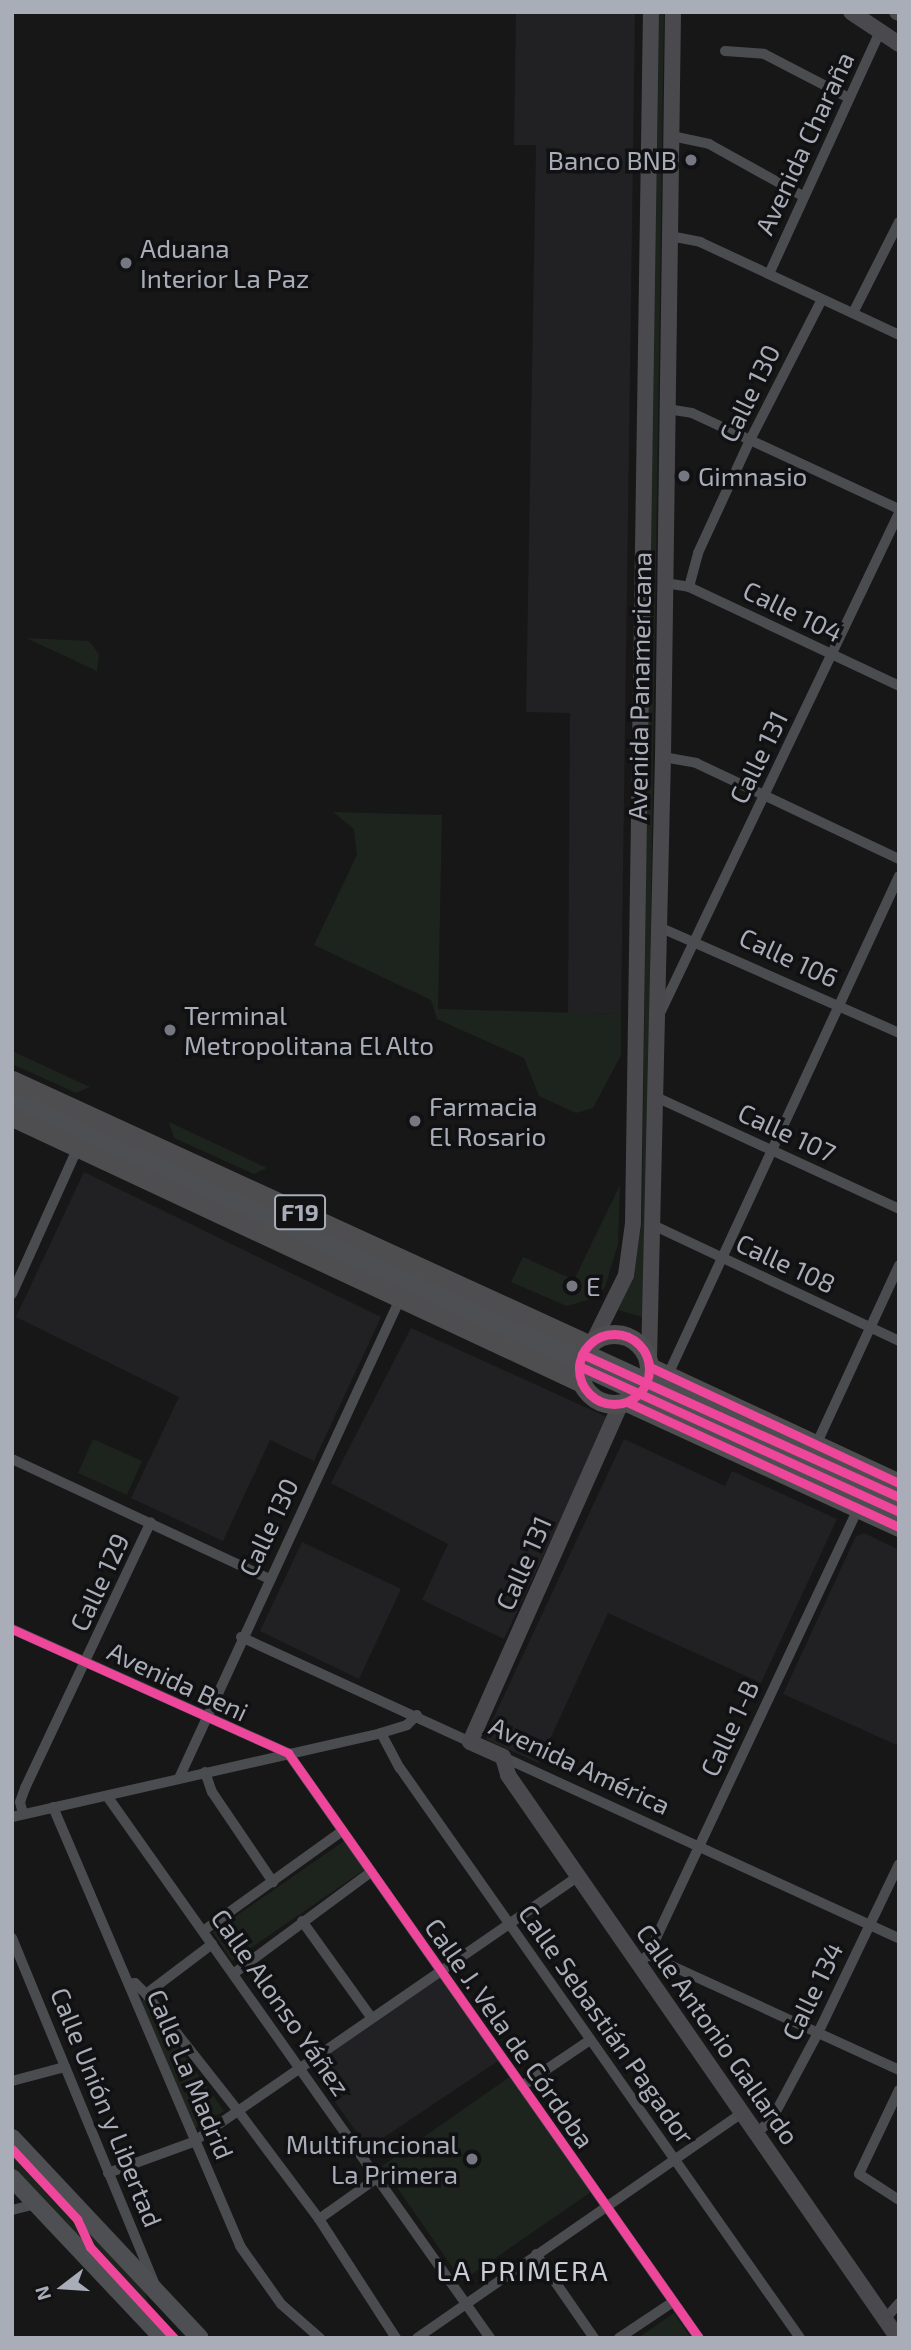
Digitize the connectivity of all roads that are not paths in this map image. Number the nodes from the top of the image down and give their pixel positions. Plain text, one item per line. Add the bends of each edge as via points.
1 (651, 12) edge
2 (673, 12) edge
3 (851, 12) edge
4 (880, 32) junction
5 (899, 44) edge
6 (726, 51) dead end
7 (849, 98) junction
8 (672, 136) junction
9 (803, 196) junction
10 (898, 227) edge
11 (670, 236) junction
12 (769, 274) junction
13 (821, 299) junction
14 (853, 313) junction
15 (899, 335) edge
16 (667, 409) junction
17 (750, 440) junction
18 (899, 511) edge
19 (666, 583) junction
20 (689, 587) junction
21 (833, 656) junction
22 (899, 686) edge
23 (663, 757) junction
24 (766, 797) junction
25 (899, 859) edge
26 (899, 876) edge
27 (659, 927) junction
28 (695, 939) junction
29 (839, 1005) junction
30 (656, 1020) junction
31 (899, 1033) edge
32 (636, 1066) junction
33 (656, 1066) junction
34 (12, 1080) edge
35 (12, 1091) edge
36 (656, 1097) junction
37 (12, 1105) edge
38 (12, 1117) edge
39 (78, 1147) junction
40 (772, 1150) junction
41 (899, 1209) edge
42 (654, 1226) junction
43 (722, 1258) junction
44 (899, 1265) edge
45 (14, 1286) edge
46 (401, 1299) junction
47 (870, 1328) junction
48 (899, 1341) edge
49 (585, 1357) junction
50 (647, 1389) junction
51 (816, 1445) junction
52 (12, 1459) edge
53 (899, 1483) edge
54 (899, 1497) edge
55 (858, 1508) junction
56 (899, 1512) edge
57 (151, 1522) junction
58 (899, 1527) edge
59 (269, 1579) junction
60 (12, 1629) edge
61 (241, 1637) junction
62 (86, 1660) junction
63 (417, 1715) junction
64 (205, 1718) junction
65 (381, 1733) junction
66 (470, 1742) junction
67 (288, 1753) junction
68 (503, 1757) junction
69 (205, 1772) junction
70 (180, 1776) junction
71 (107, 1796) junction
72 (16, 1800) edge
73 (53, 1807) junction
74 (18, 1816) edge
75 (342, 1831) junction
76 (698, 1846) junction
77 (899, 1864) edge
78 (371, 1871) junction
79 (577, 1877) junction
80 (273, 1882) junction
81 (302, 1921) junction
82 (508, 1923) junction
83 (869, 1924) junction
84 (203, 1931) junction
85 (12, 1938) edge
86 (899, 1938) edge
87 (212, 1944) junction
88 (16, 1956) edge
89 (643, 1959) junction
90 (439, 1968) junction
91 (233, 1973) junction
92 (129, 1984) junction
93 (146, 1994) junction
94 (371, 2017) junction
95 (818, 2033) junction
96 (590, 2040) junction
97 (65, 2067) junction
98 (300, 2068) junction
99 (899, 2070) edge
100 (12, 2081) edge
101 (522, 2086) junction
102 (899, 2090) edge
103 (239, 2112) junction
104 (743, 2112) junction
105 (758, 2133) junction
106 (12, 2138) edge
107 (193, 2142) junction
108 (673, 2158) junction
109 (108, 2173) junction
110 (12, 2178) edge
111 (377, 2178) junction
112 (899, 2200) edge
113 (36, 2204) junction
114 (606, 2206) junction
115 (12, 2210) edge
116 (319, 2219) junction
117 (536, 2254) junction
118 (163, 2299) junction
119 (673, 2302) junction
120 (899, 2303) edge
121 (467, 2304) junction
122 (886, 2318) junction
123 (150, 2323) junction
124 (163, 2338) edge
125 (200, 2338) edge
126 (320, 2338) edge
127 (396, 2338) edge
128 (417, 2338) edge
129 (490, 2338) edge
130 (594, 2338) edge
131 (619, 2338) edge
132 (698, 2338) edge
133 (800, 2338) edge
134 (898, 2338) edge

1 - 32 main road, Avenida Panamericana
2 - 8 main road, Avenida Panamericana
3 - 4 main road
4 - 5 main road
4 - 7 street, Avenida Charaña
6 - 7 street via 764,54
7 - 9 street, Avenida Charaña
8 - 9 street via 709,144
8 - 11 main road, Avenida Panamericana
9 - 12 street, Avenida Charaña
10 - 14 street
11 - 12 street via 700,242
11 - 16 main road, Avenida Panamericana
12 - 13 street
13 - 14 street
13 - 17 street, Calle 130
14 - 15 street
16 - 17 street via 692,413
16 - 19 main road, Avenida Panamericana
17 - 18 street
17 - 20 street, Calle 130 via 698,554
18 - 21 street, Calle 131
19 - 20 street, Calle 104
19 - 23 main road, Avenida Panamericana
20 - 21 street, Calle 104
21 - 22 street, Calle 104
21 - 24 street, Calle 131
23 - 24 street via 696,763
23 - 27 main road, Avenida Panamericana
24 - 25 street
24 - 28 street, Calle 131
26 - 29 street
27 - 28 street, Calle 106
27 - 30 main road, Avenida Panamericana
28 - 29 street, Calle 106
28 - 30 street, Calle 131
29 - 31 street, Calle 106
29 - 40 street
30 - 33 main road, Avenida Panamericana
32 - 33 main road
32 - 49 main road, Avenida Panamericana via 632,1246 626,1275
33 - 36 main road, Avenida Panamericana
34 - 49 highway, F19
35 - 49 main road, F19
36 - 40 street, Calle 107
36 - 42 main road, Avenida Panamericana
37 - 49 main road, F19
38 - 39 highway, F19
39 - 45 street
39 - 46 highway, F19
40 - 41 street, Calle 107
40 - 43 street
42 - 43 street, Calle 108
42 - 50 main road, Avenida Panamericana
43 - 47 street, Calle 108
43 - 50 street
44 - 47 street
46 - 49 highway, F19
46 - 59 street, Calle 130
47 - 48 street, Calle 108
47 - 51 street
49 - 50 main road, F19
49 - 50 highway, F19 via 602,1402
49 - 50 highway, F19 via 617,1333 631,1337
50 - 51 highway, F19
50 - 54 main road, F19
50 - 55 highway, F19
50 - 56 main road, F19
50 - 66 main road, Calle 131
51 - 53 highway, F19
52 - 57 street
55 - 58 highway, F19
55 - 76 street, Calle 1-B
57 - 59 street
57 - 62 street, Calle 129
59 - 61 street, Calle 130
60 - 62 street, Avenida Beni
61 - 63 street, Avenida América
61 - 64 street, Calle 130
62 - 64 street, Avenida Beni
62 - 72 street, Calle 129
63 - 65 street via 407,1725
63 - 66 street, Avenida América
64 - 67 street, Avenida Beni
64 - 70 street, Calle 130
65 - 67 street
65 - 82 street, Calle Sebastián Pagador via 400,1768
66 - 68 main road, Avenida América
67 - 69 street
67 - 75 street, Calle J. Vela de Córdoba
68 - 76 street, Avenida América
68 - 79 main road, Calle Antonio Gallardo via 508,1775
69 - 70 street
69 - 80 street via 212,1792
70 - 71 street
71 - 73 street
71 - 84 street, Calle Alonso Yáñez
72 - 74 street, Calle 129
73 - 74 street
73 - 92 street, Calle La Madrid
75 - 78 street, Calle J. Vela de Córdoba
75 - 80 street
76 - 83 street, Avenida América
76 - 89 street, Calle 1-B
77 - 83 street, Calle 134
78 - 81 street
78 - 90 street, Calle J. Vela de Córdoba
79 - 82 street
79 - 89 main road, Calle Antonio Gallardo
80 - 84 street
81 - 91 street
81 - 94 street
82 - 90 street
82 - 96 street, Calle Sebastián Pagador
83 - 86 street, Avenida América
83 - 95 street, Calle 134
84 - 87 street, Calle Alonso Yáñez
85 - 88 street, Calle Unión y Libertad
87 - 91 street, Calle Alonso Yáñez
87 - 93 street
88 - 97 street, Calle Unión y Libertad
89 - 95 street
89 - 104 main road, Calle Antonio Gallardo
90 - 94 street
90 - 101 street, Calle J. Vela de Córdoba
91 - 98 street, Calle Alonso Yáñez
92 - 93 street via 135,1983
92 - 107 street, Calle La Madrid
93 - 103 street
94 - 98 street
95 - 99 street
95 - 105 street, Calle 134 via 772,2119
96 - 101 street
96 - 108 street, Calle Sebastián Pagador
97 - 100 street
97 - 109 street, Calle Unión y Libertad
98 - 103 street
98 - 111 street, Calle Alonso Yáñez
101 - 114 street, Calle J. Vela de Córdoba
102 - 112 street via 859,2174
103 - 107 street
103 - 116 street
104 - 105 main road, Calle Antonio Gallardo
104 - 108 street
105 - 122 main road, Calle Antonio Gallardo
106 - 118 main road
107 - 109 street
107 - 126 street, Calle La Madrid via 240,2246 258,2274 281,2304
108 - 114 street
108 - 133 street, Calle Sebastián Pagador
109 - 118 street, Calle Unión y Libertad
110 - 113 main road
111 - 116 street
111 - 121 street, Calle Alonso Yáñez
113 - 115 street
113 - 123 main road
114 - 117 street
114 - 119 street, Calle J. Vela de Córdoba
116 - 127 street
117 - 121 street
117 - 130 street
118 - 123 main road
118 - 125 main road
119 - 131 street
119 - 132 street, Calle J. Vela de Córdoba
120 - 122 street
121 - 128 street
121 - 129 street, Calle Alonso Yáñez
122 - 134 main road, Calle Antonio Gallardo
123 - 124 main road

